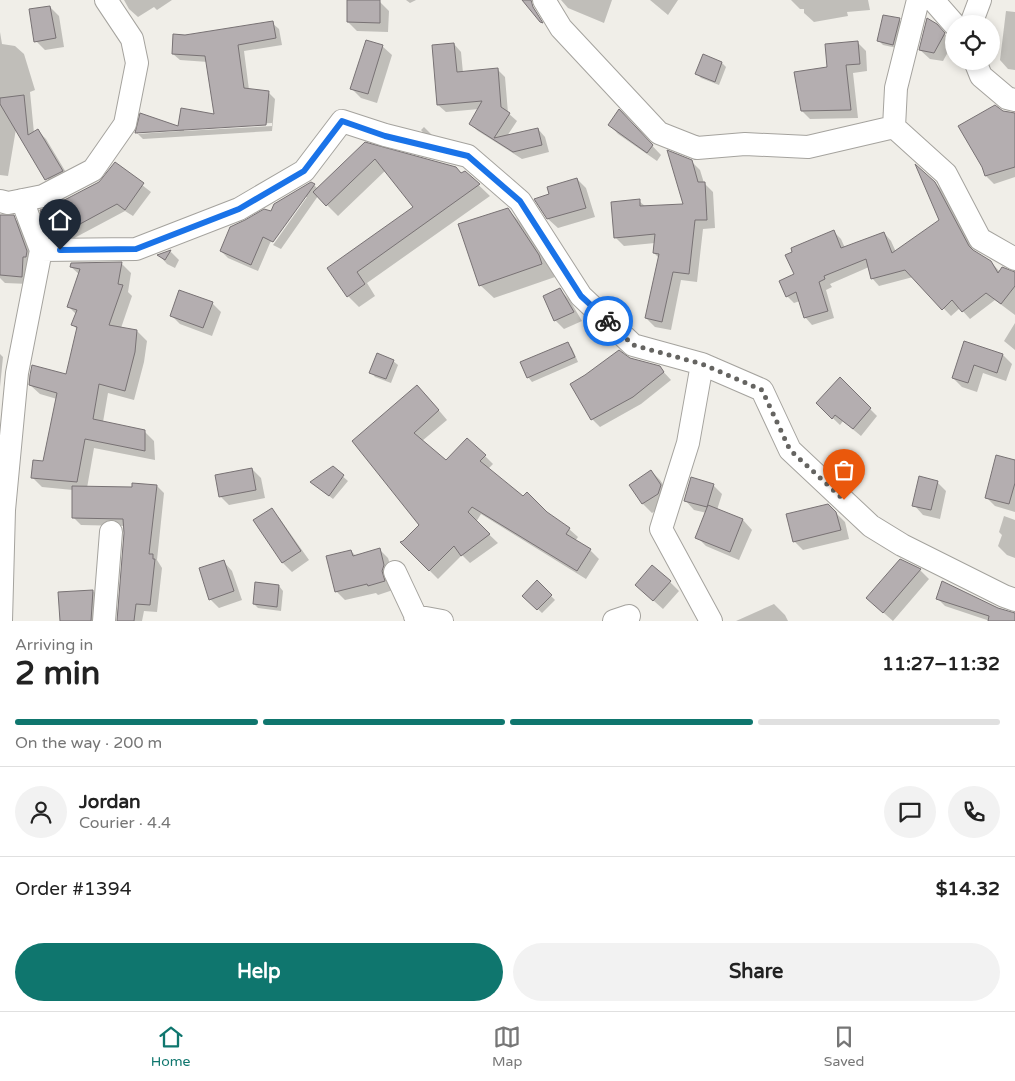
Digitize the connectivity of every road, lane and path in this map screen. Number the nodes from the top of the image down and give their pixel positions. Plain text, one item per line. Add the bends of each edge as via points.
1 (106, 0) edge
2 (544, 0) edge
3 (918, 0) edge
4 (933, 0) edge
5 (980, 0) edge
6 (946, 15) edge
7 (974, 15) edge
8 (979, 70) edge
9 (1015, 100) edge
10 (894, 127) junction
11 (11, 201) edge
12 (41, 250) junction
13 (1015, 259) edge
14 (702, 364) junction
15 (111, 532) dead end
16 (394, 572) dead end
17 (1015, 600) edge
18 (417, 618) edge
19 (1, 621) edge
20 (104, 621) edge
21 (442, 621) edge
22 (712, 621) edge

1 - 11 street via 132,39 137,64 125,124 93,170 42,196
2 - 10 street via 561,28 659,132 698,148 745,144 808,147
3 - 10 street via 896,88
4 - 6 street
5 - 7 street
8 - 9 street via 981,76 1007,98
10 - 13 street via 946,174 980,239
11 - 12 street
12 - 14 street via 136,249 239,209 304,171 342,121 385,136 468,156 520,201 581,296 633,345
12 - 19 street via 17,374 4,510
14 - 17 street via 762,390 790,450 872,526 902,545
14 - 22 street via 688,443 661,529
15 - 20 street
16 - 18 street
18 - 21 street

